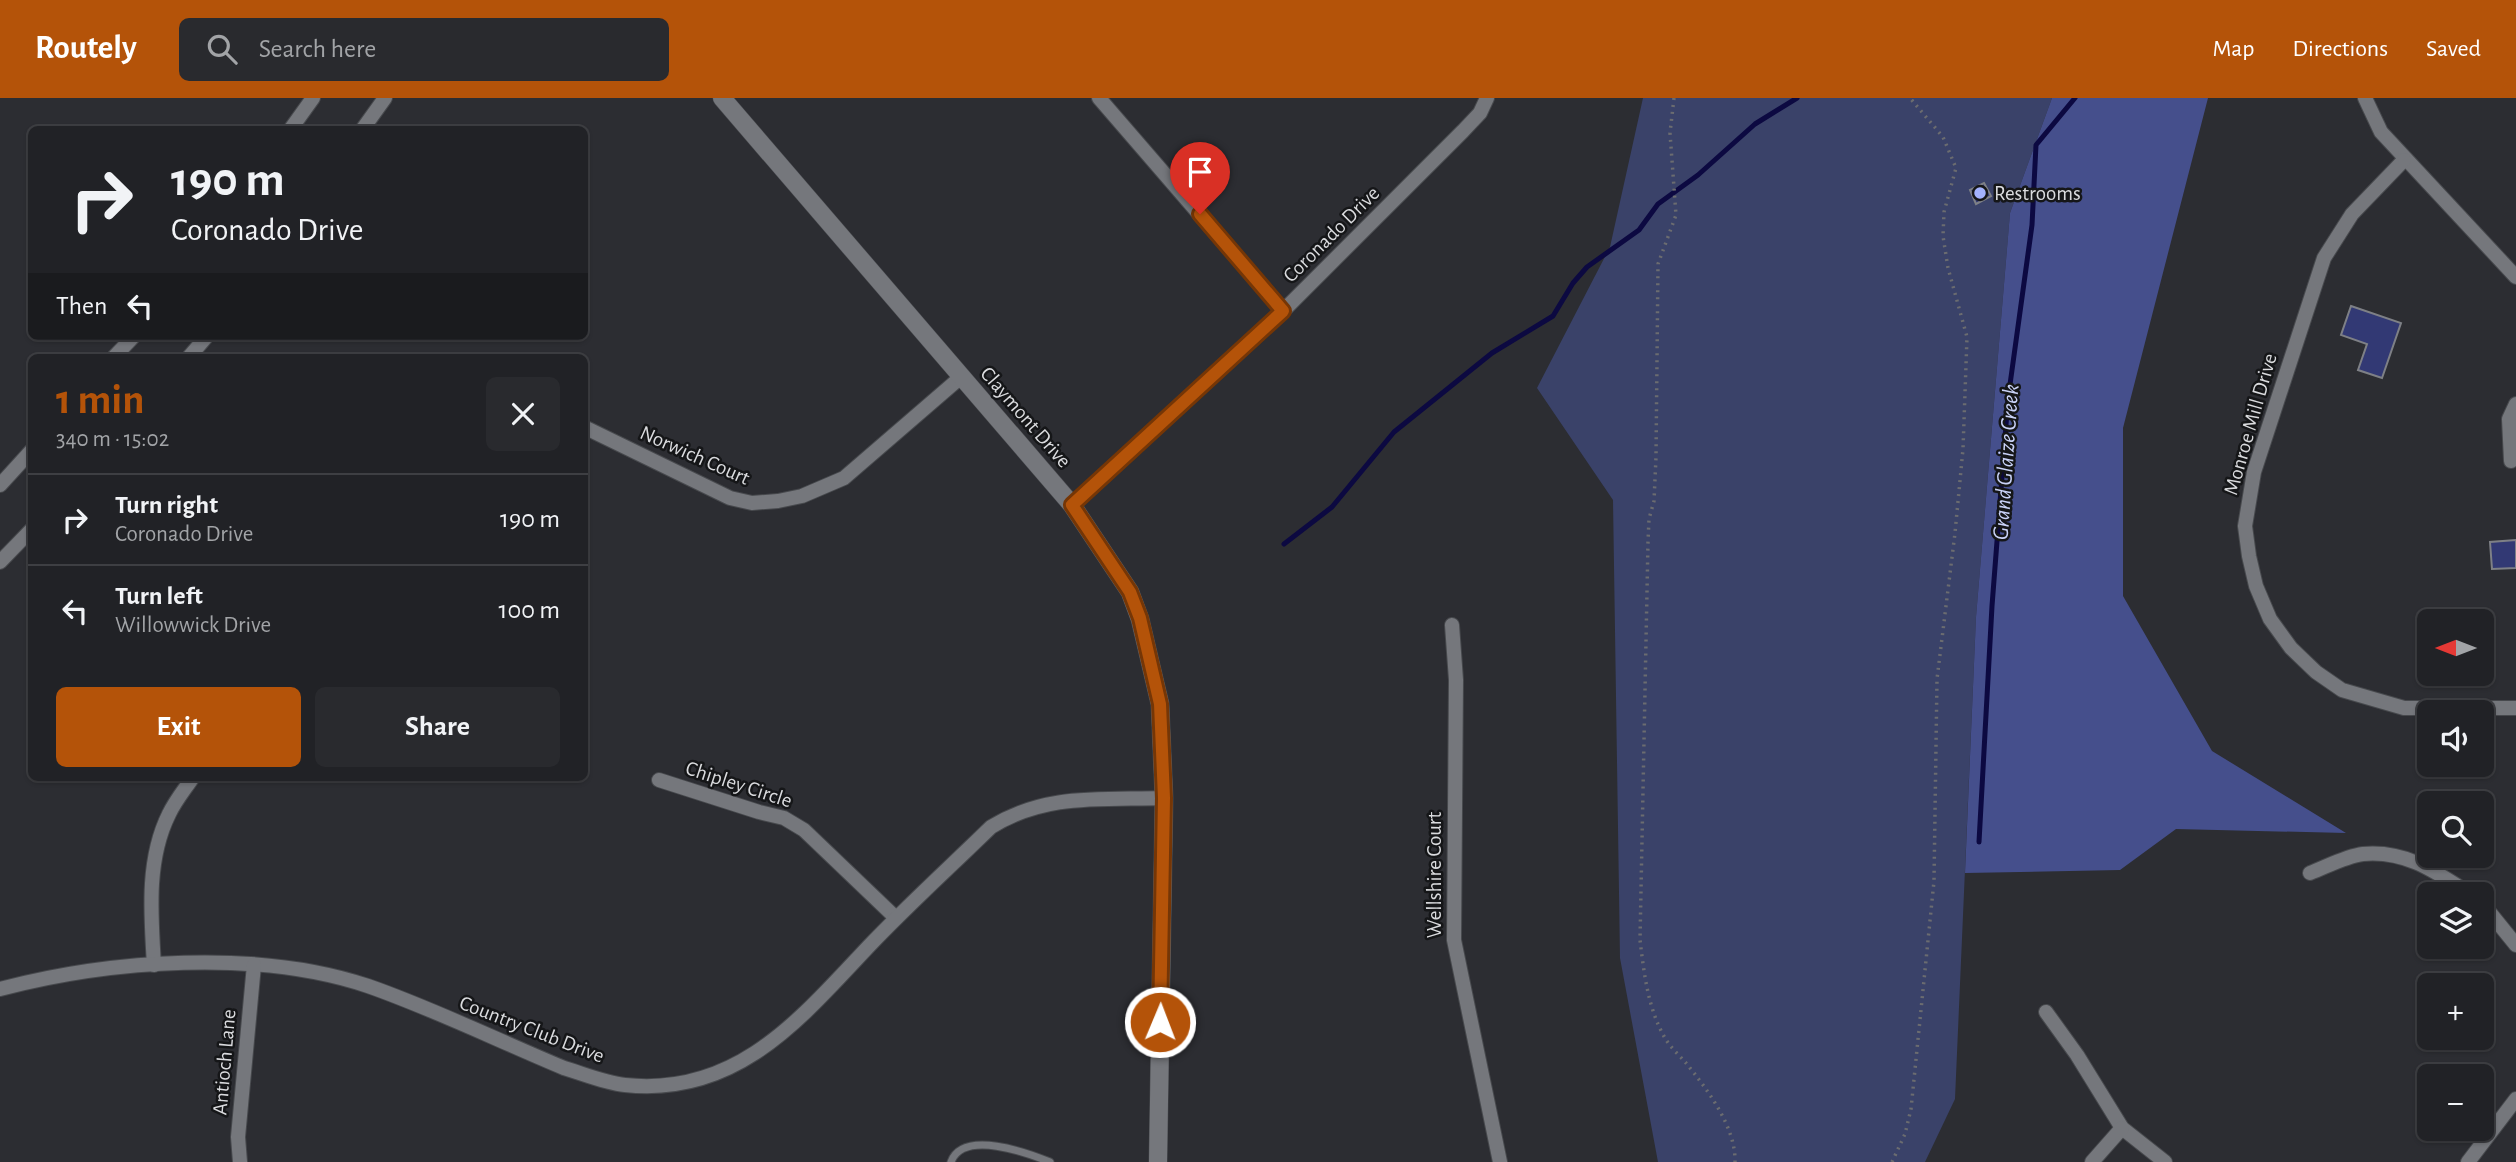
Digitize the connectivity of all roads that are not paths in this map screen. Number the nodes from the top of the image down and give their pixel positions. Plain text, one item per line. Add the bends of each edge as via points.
1 (313, 98) edge
2 (385, 98) edge
3 (722, 98) edge
4 (1099, 98) edge
5 (1487, 98) edge
6 (2365, 98) edge
7 (293, 126) edge
8 (365, 126) edge
9 (2404, 160) junction
10 (2516, 277) edge
11 (1283, 311) junction
12 (130, 340) edge
13 (204, 340) edge
14 (117, 354) edge
15 (192, 354) edge
16 (961, 377) junction
17 (2516, 404) edge
18 (588, 429) edge
19 (28, 454) edge
20 (2511, 461) dead end
21 (0, 485) edge
22 (1072, 505) junction
23 (28, 533) edge
24 (0, 562) edge
25 (1452, 625) dead end
26 (2516, 708) edge
27 (659, 780) dead end
28 (190, 781) edge
29 (1164, 798) junction
30 (2310, 873) dead end
31 (2451, 882) edge
32 (896, 918) junction
33 (2494, 918) edge
34 (2516, 945) edge
35 (154, 965) junction
36 (254, 965) junction
37 (0, 989) edge
38 (2046, 1012) dead end
39 (2516, 1099) edge
40 (2122, 1128) junction
41 (240, 1162) edge
42 (951, 1162) edge
43 (1050, 1162) edge
44 (1158, 1162) edge
45 (1500, 1162) edge
46 (2092, 1162) edge
47 (2165, 1162) edge
48 (2468, 1162) edge

1 - 7 street
2 - 8 street
3 - 16 street, Claymont Drive
4 - 11 street
5 - 11 street, Coronado Drive via 1463,131
6 - 9 street via 2381,132
9 - 10 street
9 - 26 street, Monroe Mill Drive via 2352,214 2324,258 2254,472 2245,526 2249,556 2270,619 2291,648 2342,690 2404,708
11 - 22 street, Coronado Drive
12 - 14 street
13 - 15 street
16 - 18 street, Norwich Court via 844,478 778,502 730,498
16 - 22 street, Claymont Drive
17 - 20 street via 2509,419
19 - 21 street
22 - 29 street, Claymont Drive via 1130,592 1140,618 1160,704
23 - 24 street
25 - 45 street, Wellshire Court via 1456,680 1454,940
27 - 32 street, Chipley Circle via 785,818 804,830
28 - 35 street via 168,814 157,845 151,902
29 - 32 street, Country Club Drive via 1059,801 1008,817 990,827
29 - 44 street, Claymont Drive
30 - 31 street via 2362,854 2397,856 2422,863
32 - 36 street, Country Club Drive via 800,1018 751,1058 700,1080 648,1086 624,1085 564,1068 367,986 324,974
33 - 34 street
35 - 36 street, Country Club Drive
35 - 37 street, Country Club Drive via 59,974
36 - 41 street, Antioch Lane via 238,1137
38 - 40 street
39 - 48 street
40 - 46 street
40 - 47 street
42 - 43 lane via 964,1148 985,1145

